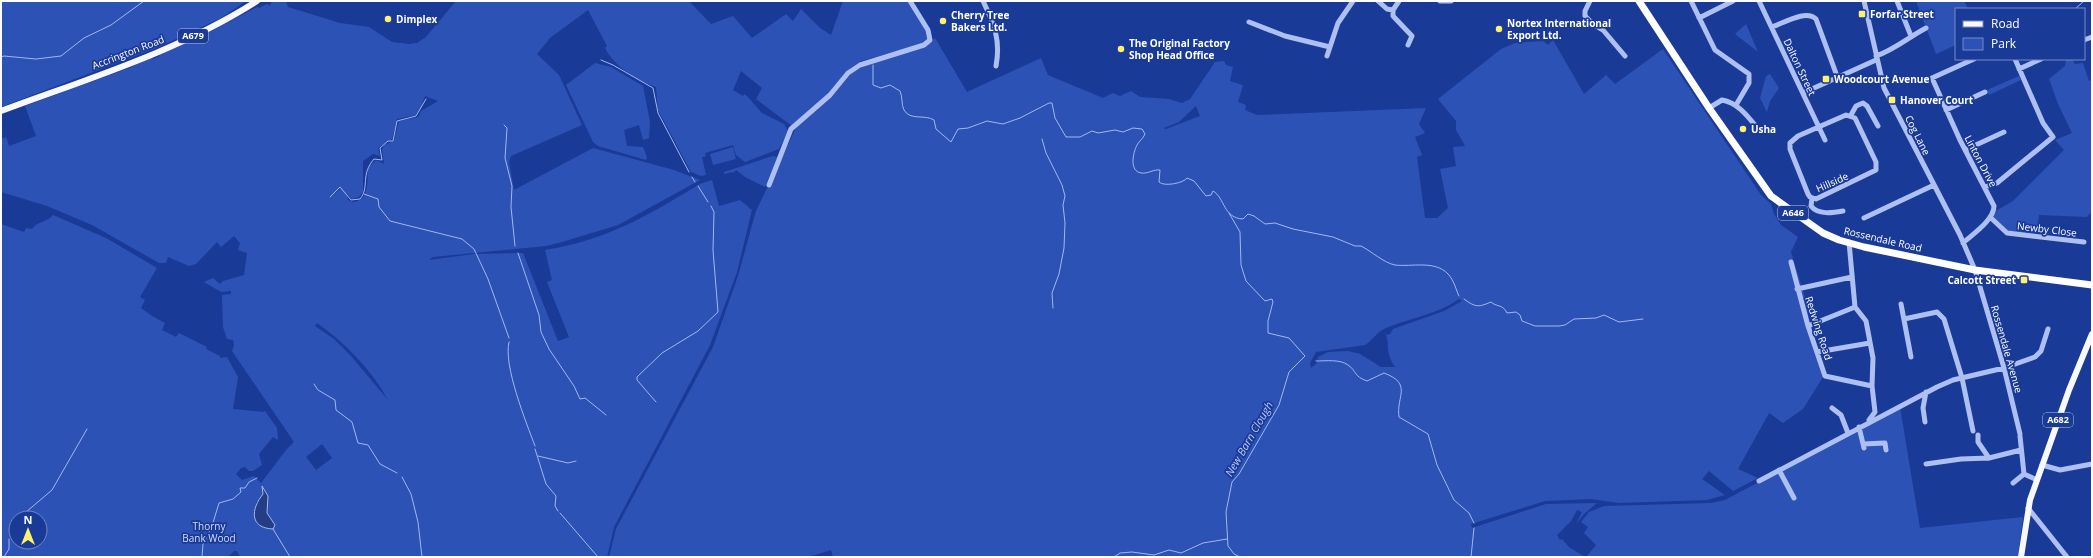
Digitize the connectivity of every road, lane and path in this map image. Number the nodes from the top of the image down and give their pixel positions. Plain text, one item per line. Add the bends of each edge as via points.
1 (257, 1) edge
2 (910, 1) edge
3 (983, 1) edge
4 (1353, 1) edge
5 (1378, 1) edge
6 (1399, 1) edge
7 (1440, 1) edge
8 (1451, 1) edge
9 (1590, 1) edge
10 (1639, 1) edge
11 (1691, 1) edge
12 (1733, 1) edge
13 (1760, 1) edge
14 (1864, 1) edge
15 (1898, 1) edge
16 (1393, 10) junction
17 (1699, 18) junction
18 (1249, 22) dead end
19 (1772, 27) junction
20 (1926, 28) dead end
21 (1911, 36) junction
22 (1408, 45) dead end
23 (1330, 47) junction
24 (1327, 56) dead end
25 (1625, 56) dead end
26 (1876, 58) junction
27 (1972, 60) edge
28 (2015, 60) edge
29 (2039, 60) edge
30 (996, 66) dead end
31 (2019, 69) junction
32 (1837, 76) junction
33 (1803, 93) junction
34 (1984, 95) dead end
35 (1736, 105) junction
36 (1709, 108) junction
37 (1946, 110) junction
38 (1, 112) edge
39 (1851, 115) junction
40 (1878, 126) dead end
41 (1818, 127) junction
42 (1759, 130) dead end
43 (2004, 132) dead end
44 (1825, 140) dead end
45 (1965, 150) junction
46 (769, 185) dead end
47 (1934, 185) junction
48 (1985, 187) junction
49 (1812, 198) junction
50 (1843, 211) dead end
51 (1990, 217) junction
52 (1864, 218) dead end
53 (1849, 242) junction
54 (2084, 242) dead end
55 (1963, 243) junction
56 (1791, 262) dead end
57 (1975, 270) junction
58 (1852, 277) junction
59 (2092, 285) edge
60 (1797, 288) junction
61 (1901, 304) dead end
62 (1855, 307) junction
63 (1904, 319) junction
64 (1808, 326) junction
65 (2048, 329) dead end
66 (2092, 334) edge
67 (1870, 343) junction
68 (1817, 352) junction
69 (1911, 357) dead end
70 (2004, 368) junction
71 (1962, 378) junction
72 (1872, 386) junction
73 (1926, 392) junction
74 (1832, 408) dead end
75 (1892, 413) dead end
76 (1874, 419) junction
77 (1868, 422) junction
78 (1925, 422) dead end
79 (1859, 427) junction
80 (1973, 431) dead end
81 (1848, 433) junction
82 (1978, 435) dead end
83 (1886, 450) dead end
84 (2021, 450) junction
85 (1989, 458) junction
86 (1926, 464) dead end
87 (2092, 464) edge
88 (2042, 465) junction
89 (1779, 470) junction
90 (2024, 474) junction
91 (2037, 480) junction
92 (1759, 481) dead end
93 (2013, 483) dead end
94 (1794, 498) dead end
95 (2028, 508) junction
96 (2021, 557) edge
97 (2067, 557) edge

1 - 38 main road, Accrington Road / A679 via 204,31 157,52
2 - 46 street via 928,30 930,40 924,45 860,65 848,73 830,95 791,129
3 - 30 street via 997,37 999,50
4 - 23 street via 1338,23
5 - 16 street via 1387,9
6 - 16 street
7 - 8 street
9 - 25 street via 1585,16 1603,30
10 - 36 highway, Rossendale Road / A646
11 - 17 street
12 - 17 street
13 - 19 street, Dalton Street
14 - 26 street, Cog Lane
15 - 21 street
16 - 22 street via 1395,20 1412,36
17 - 35 street via 1715,50 1749,74 1749,83
18 - 23 street via 1285,36
19 - 32 street via 1806,15 1816,19
19 - 33 street, Dalton Street
20 - 21 street
21 - 26 street
23 - 24 street
26 - 32 street
26 - 47 street, Cog Lane via 1884,88
27 - 37 street, Linton Drive via 1932,78
28 - 31 street
29 - 31 street
31 - 48 street via 2043,123 2053,137 2004,177
32 - 33 street
33 - 41 street, Dalton Street
34 - 37 street
35 - 36 street via 1722,100
35 - 42 street
36 - 53 highway, Rossendale Road / A646 via 1771,196 1823,232
37 - 45 street, Linton Drive
39 - 40 street, Hillside via 1856,106 1863,103 1868,106
39 - 41 street, Hillside
39 - 49 street, Hillside via 1855,118 1876,162 1876,170 1816,199
41 - 44 street, Dalton Street
41 - 49 street, Hillside via 1790,143 1790,149 1808,194
43 - 45 street
45 - 48 street, Linton Drive
47 - 52 street
47 - 55 street, Cog Lane
48 - 51 street, Linton Drive via 1994,206 1994,212
49 - 50 street via 1811,206 1818,211
51 - 54 street, Newby Close via 2006,233
51 - 55 street
53 - 57 highway, Rossendale Road / A646
53 - 58 street
55 - 57 street, Cog Lane
56 - 60 street, Redwing Road
57 - 59 highway, Rossendale Road / A646
57 - 70 street, Rossendale Avenue
58 - 60 street
58 - 62 street
60 - 64 street, Redwing Road
61 - 63 street
62 - 64 street
62 - 67 street via 1866,321
63 - 69 street
63 - 71 street via 1937,312 1944,319
64 - 68 street, Redwing Road
65 - 70 street via 2041,351 2035,357
66 - 88 main road, A682
67 - 68 street
67 - 72 street via 1873,358
68 - 72 street, Redwing Road via 1825,376
70 - 71 street
70 - 84 street, Rossendale Avenue via 2020,435
71 - 73 street
71 - 80 street
72 - 77 street via 1875,412
73 - 76 street
73 - 78 street via 1923,408
74 - 81 street via 1841,415
75 - 76 street via 1879,420
76 - 77 street
77 - 79 street
79 - 81 street
79 - 83 street via 1863,446 1886,444
81 - 89 street
82 - 85 street via 1978,442
84 - 85 street
84 - 90 street, Rossendale Avenue
85 - 86 street
87 - 88 street via 2060,470
88 - 91 main road, A682
89 - 92 street
89 - 94 street
90 - 91 street
90 - 93 street
91 - 95 main road, A682
95 - 96 main road, A682
95 - 97 street

